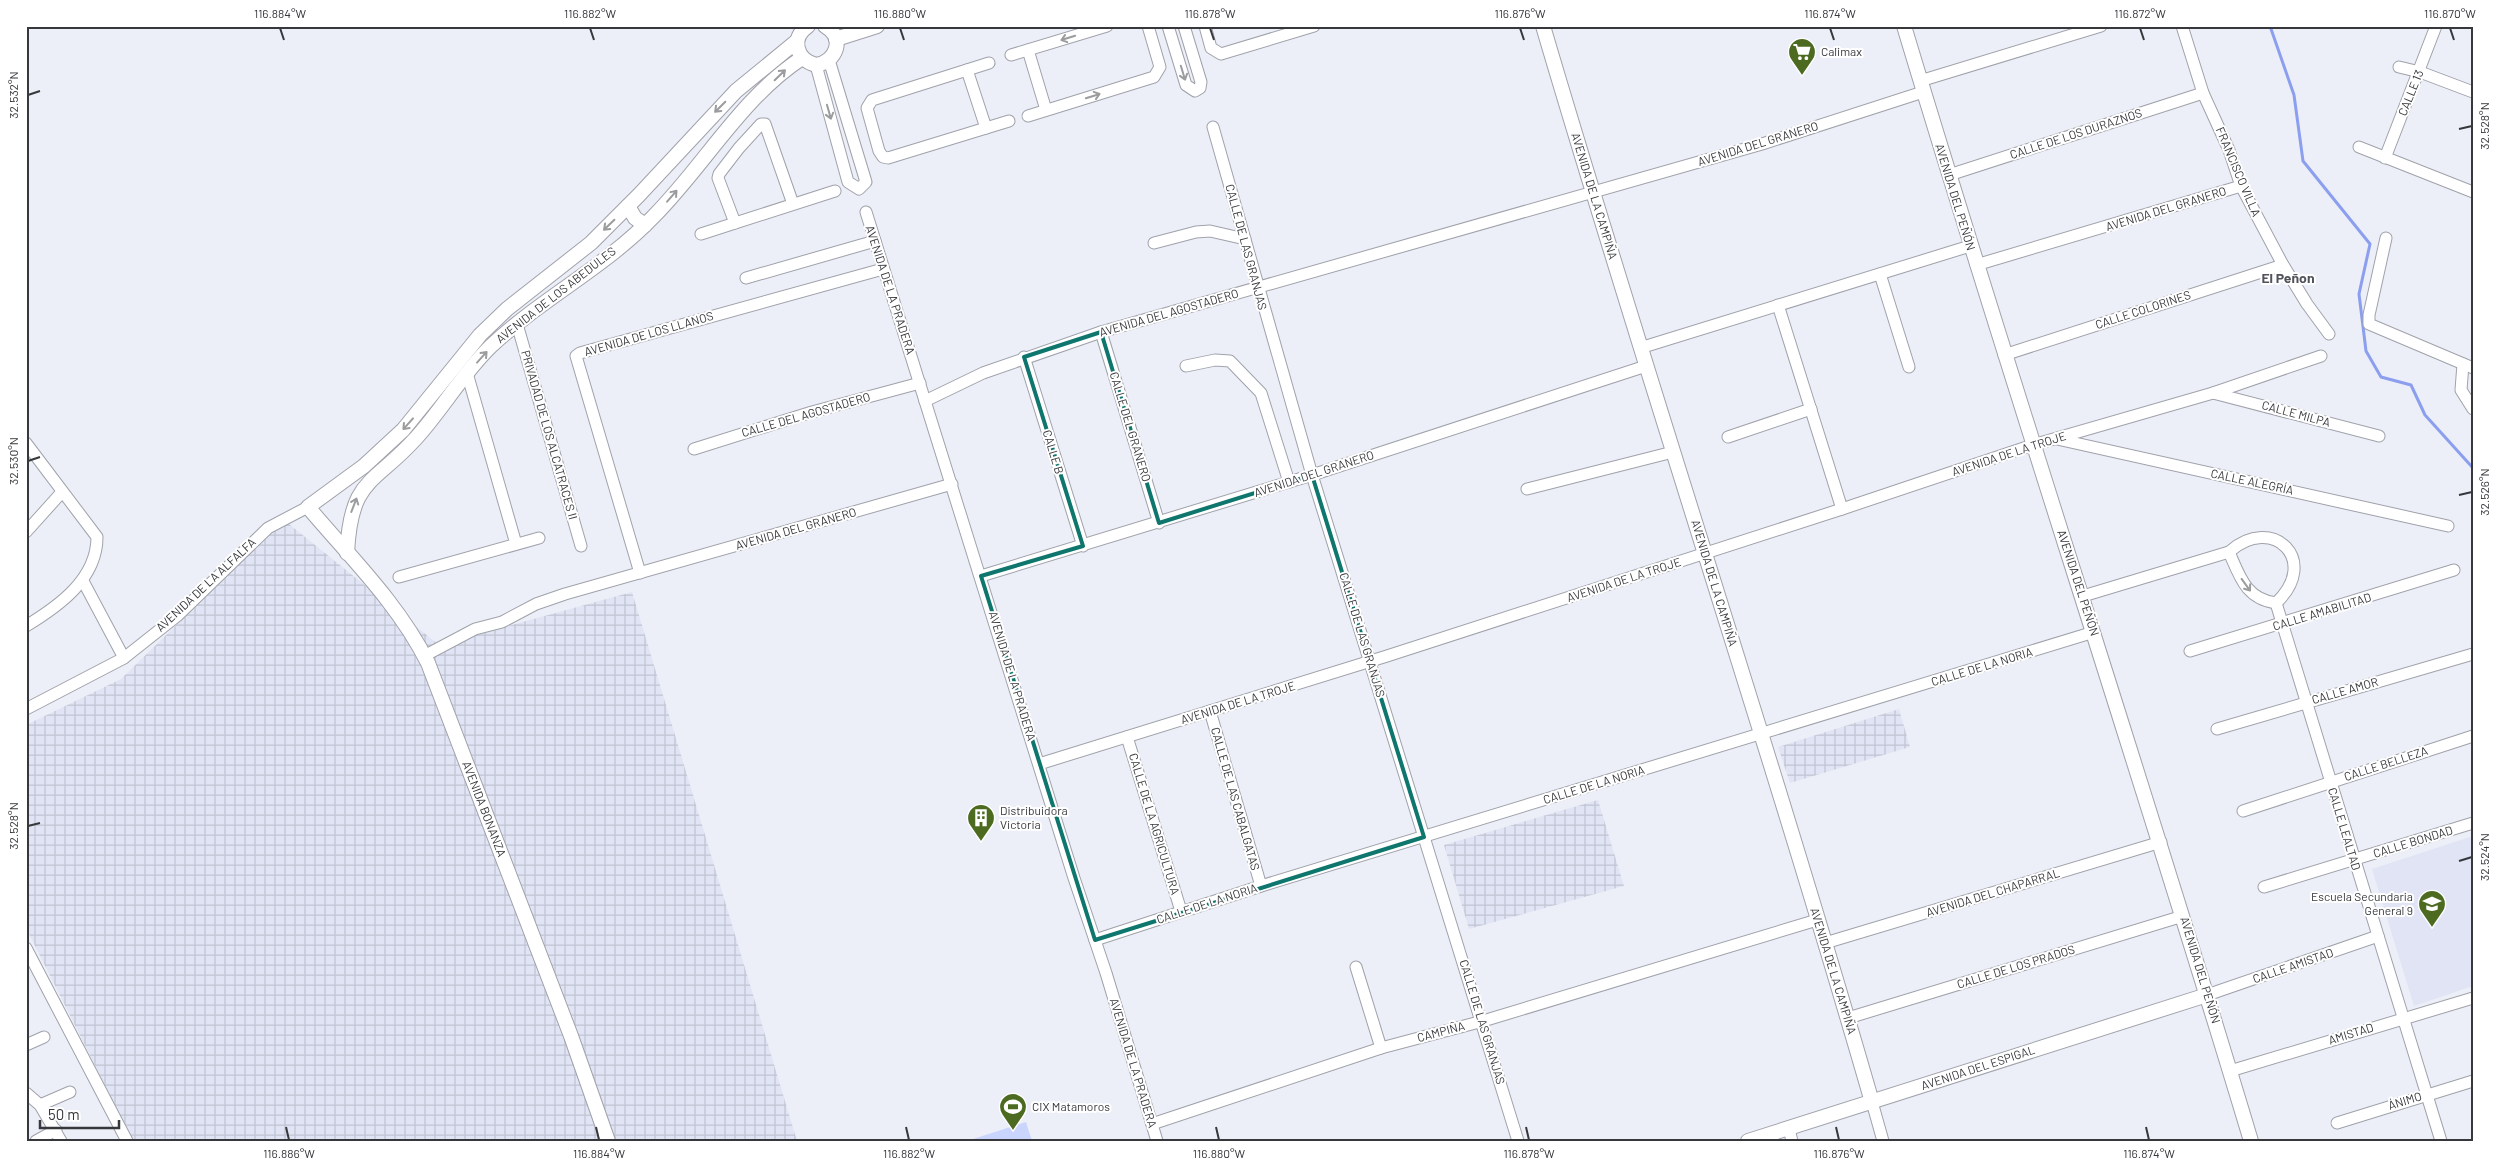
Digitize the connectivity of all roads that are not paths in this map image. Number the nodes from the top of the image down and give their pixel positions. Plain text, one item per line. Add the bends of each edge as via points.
1 (808, 26) edge
2 (878, 26) edge
3 (1107, 26) edge
4 (1148, 26) edge
5 (1168, 26) edge
6 (1314, 26) edge
7 (1543, 26) edge
8 (1904, 26) edge
9 (2101, 26) edge
10 (2182, 26) edge
11 (2436, 26) edge
12 (1205, 28) edge
13 (830, 30) edge
14 (1186, 31) edge
15 (797, 40) junction
16 (1173, 41) junction
17 (1154, 47) junction
18 (1028, 50) junction
19 (1010, 55) dead end
20 (802, 58) junction
21 (830, 60) junction
22 (989, 63) dead end
23 (816, 64) junction
24 (2399, 67) dead end
25 (968, 70) junction
26 (2420, 72) junction
27 (1922, 86) junction
28 (2473, 92) edge
29 (2202, 93) junction
30 (1046, 110) junction
31 (1028, 116) dead end
32 (1009, 121) dead end
33 (1213, 127) dead end
34 (986, 128) junction
35 (873, 131) junction
36 (724, 134) junction
37 (853, 138) junction
38 (2359, 147) dead end
39 (739, 148) junction
40 (2385, 158) junction
41 (1949, 175) junction
42 (2241, 186) junction
43 (835, 191) dead end
44 (1592, 192) junction
45 (2473, 192) edge
46 (639, 195) junction
47 (793, 204) junction
48 (628, 206) junction
49 (866, 212) dead end
50 (657, 213) junction
51 (735, 223) junction
52 (645, 225) junction
53 (701, 234) dead end
54 (2386, 238) dead end
55 (1244, 240) junction
56 (874, 242) junction
57 (1154, 243) dead end
58 (1970, 246) junction
59 (1976, 265) junction
60 (2283, 265) junction
61 (883, 269) junction
62 (1880, 274) junction
63 (746, 278) dead end
64 (1257, 289) junction
65 (1778, 305) junction
66 (517, 324) junction
67 (1101, 332) junction
68 (2329, 334) dead end
69 (1640, 348) junction
70 (2004, 355) junction
71 (2322, 356) dead end
72 (1024, 358) junction
73 (1186, 366) dead end
74 (1646, 366) junction
75 (2468, 366) edge
76 (1909, 367) dead end
77 (467, 373) junction
78 (920, 383) junction
79 (2213, 392) junction
80 (924, 401) junction
81 (427, 403) junction
82 (1811, 409) junction
83 (2473, 410) edge
84 (439, 411) junction
85 (2380, 436) dead end
86 (1728, 437) dead end
87 (2056, 439) junction
88 (26, 443) edge
89 (2033, 445) junction
90 (694, 449) dead end
91 (1673, 452) junction
92 (1312, 475) junction
93 (1289, 482) junction
94 (952, 484) junction
95 (1527, 489) dead end
96 (62, 492) junction
97 (308, 507) junction
98 (1842, 510) junction
99 (1159, 523) junction
100 (2448, 526) dead end
101 (26, 532) edge
102 (538, 538) dead end
103 (516, 544) junction
104 (581, 546) dead end
105 (1083, 546) junction
106 (2229, 552) junction
107 (347, 553) junction
108 (1705, 553) junction
109 (2454, 570) dead end
110 (640, 573) junction
111 (981, 576) junction
112 (400, 577) dead end
113 (83, 581) junction
114 (2083, 596) junction
115 (2276, 603) junction
116 (2283, 624) junction
117 (26, 626) edge
118 (2094, 632) junction
119 (2190, 651) dead end
120 (2473, 654) edge
121 (424, 656) junction
122 (124, 658) junction
123 (1371, 662) junction
124 (2307, 702) junction
125 (26, 709) edge
126 (1210, 711) junction
127 (2218, 729) dead end
128 (1760, 735) junction
129 (2473, 736) edge
130 (1127, 737) junction
131 (1039, 764) junction
132 (2330, 782) junction
133 (2243, 811) dead end
134 (2473, 823) edge
135 (1424, 837) junction
136 (2161, 842) junction
137 (2354, 860) junction
138 (1261, 886) junction
139 (2264, 887) dead end
140 (1181, 911) junction
141 (2183, 916) junction
142 (1817, 920) junction
143 (2378, 936) junction
144 (1095, 940) junction
145 (1825, 943) junction
146 (26, 948) edge
147 (1356, 967) dead end
148 (2207, 995) junction
149 (2473, 998) edge
150 (1848, 1018) junction
151 (2403, 1018) junction
152 (1483, 1021) junction
153 (44, 1037) dead end
154 (26, 1045) edge
155 (1381, 1048) junction
156 (2230, 1071) junction
157 (2473, 1081) edge
158 (70, 1092) dead end
159 (26, 1093) edge
160 (2426, 1095) junction
161 (1872, 1102) junction
162 (40, 1104) junction
163 (2337, 1123) dead end
164 (1152, 1124) junction
165 (1790, 1135) edge
166 (58, 1136) edge
167 (1766, 1138) edge
168 (36, 1141) edge
169 (127, 1141) edge
170 (608, 1141) edge
171 (1157, 1141) edge
172 (1518, 1141) edge
173 (1748, 1141) edge
174 (1884, 1141) edge
175 (2251, 1141) edge
176 (2441, 1141) edge

1 - 15 street, AVENIDA DE LOS ABEDULES
2 - 13 street
3 -> 18 street
4 - 17 street
5 - 16 street
6 - 12 street via 1221,54 1211,48
7 - 44 street, AVENIDA DE LA CAMPIÑA
8 - 27 street, AVENIDA DEL PEÑÓN
9 - 27 street, AVENIDA DEL GRANERO
10 - 29 street, FRANCISCO VILLA
11 - 26 street, CALLE 13
12 - 14 street
13 - 21 street via 836,51
16 -> 14 street via 1186,85 1192,91 1198,90 1201,82
15 - 20 street
15 -> 46 street, AVENIDA DE LOS ABEDULES via 736,90
16 - 17 street
30 -> 17 street via 1154,77 1160,67
18 - 19 street
18 - 30 street
20 - 23 street
36 -> 20 street, AVENIDA DE LOS ABEDULES via 785,69
21 - 23 street
21 - 37 street
22 - 25 street
23 -> 37 street via 848,182 859,189 866,182
24 - 26 street
25 - 34 street
25 - 35 street via 872,100 867,108
26 - 28 street
26 - 40 street, CALLE 13
27 - 41 street, AVENIDA DEL PEÑÓN
27 - 44 street, AVENIDA DEL GRANERO via 1762,144
29 - 41 street, CALLE DE LOS DURAZNOS
29 - 42 street, FRANCISCO VILLA via 2229,150
30 - 31 street
32 - 34 street
33 - 55 street, CALLE DE LAS GRANJAS
34 - 35 street via 888,158 881,155
35 - 37 street
36 - 39 street
50 -> 36 street, AVENIDA DE LOS ABEDULES
38 - 40 street
39 - 47 street via 758,125 765,124
39 - 51 street via 718,178
40 - 45 street
41 - 58 street, AVENIDA DEL PEÑÓN
42 - 59 street, AVENIDA DEL GRANERO
42 - 60 street, FRANCISCO VILLA
43 - 47 street
44 - 64 street, AVENIDA DEL AGOSTADERO
44 - 69 street, AVENIDA DE LA CAMPIÑA
46 - 48 street, AVENIDA DE LOS ABEDULES
46 - 50 street via 651,203
47 - 51 street
48 - 52 street via 635,218
48 -> 81 street, AVENIDA DE LOS ABEDULES via 584,249 507,309 469,347
49 - 56 street, AVENIDA DE LA PRADERA
50 - 52 street, AVENIDA DE LOS ABEDULES
51 - 53 street
52 - 66 street, AVENIDA DE LOS ABEDULES
54 - 75 street via 2369,324
55 - 57 street via 1210,231
55 - 64 street, CALLE DE LAS GRANJAS
56 - 61 street, AVENIDA DE LA PRADERA
56 - 63 street
58 - 59 street, AVENIDA DEL PEÑÓN
58 - 62 street
59 - 70 street, AVENIDA DEL PEÑÓN
60 - 68 street, FRANCISCO VILLA
60 - 70 street, CALLE COLORINES
61 - 78 street, AVENIDA DE LA PRADERA
61 - 110 street, AVENIDA DE LOS LLANOS via 576,356
62 - 65 street
62 - 76 street
64 - 67 street, AVENIDA DEL AGOSTADERO
64 - 92 street, CALLE DE LAS GRANJAS
65 - 69 street
65 - 82 street
77 -> 66 street, AVENIDA DE LOS ABEDULES
66 - 104 street, PRIVADAD DE LOS ALCATRACES II
67 - 72 street, AVENIDA DEL AGOSTADERO
67 - 99 street, CALLE DEL GRANERO
69 - 74 street, AVENIDA DE LA CAMPIÑA
70 - 89 street, AVENIDA DEL PEÑÓN
71 - 79 street, AVENIDA DE LA TROJE
72 - 80 street, AVENIDA DEL AGOSTADERO
72 - 105 street, CALLE B
73 - 93 street via 1215,360 1230,362 1260,393
74 - 91 street, AVENIDA DE LA CAMPIÑA
74 - 92 street, AVENIDA DEL GRANERO
75 - 83 street via 2461,390
77 - 84 street, AVENIDA DE LOS ABEDULES
77 - 103 street
78 - 80 street, AVENIDA DE LA PRADERA
78 - 90 street, CALLE DEL AGOSTADERO
79 - 85 street, CALLE MILPA
79 - 87 street, AVENIDA DE LA TROJE
80 - 94 street, AVENIDA DE LA PRADERA
81 - 84 street
81 -> 97 street, AVENIDA DE LOS ABEDULES via 364,466
82 - 86 street
82 - 98 street
107 -> 84 street, AVENIDA DE LOS ABEDULES via 352,510 358,495
87 - 89 street, AVENIDA DE LA TROJE
87 - 100 street, CALLE ALEGRÍA
88 - 96 street
89 - 98 street, AVENIDA DE LA TROJE
89 - 114 street, AVENIDA DEL PEÑÓN
91 - 95 street
91 - 108 street, AVENIDA DE LA CAMPIÑA
92 - 93 street, AVENIDA DEL GRANERO
92 - 123 street, CALLE DE LAS GRANJAS
93 - 99 street, AVENIDA DEL GRANERO
94 - 110 street, AVENIDA DEL GRANERO
94 - 111 street, AVENIDA DE LA PRADERA
96 - 101 street
96 - 113 street via 97,537
97 - 107 street, AVENIDA BONANZA
97 - 122 street, AVENIDA DE LA ALFALFA via 268,528 177,616
98 - 108 street, AVENIDA DE LA TROJE
99 - 105 street, AVENIDA DEL GRANERO
102 - 103 street
103 - 112 street
105 - 111 street, AVENIDA DEL GRANERO
106 - 114 street
106 -> 115 street via 2250,592 2261,601
106 - 115 street via 2254,539 2278,540 2286,546 2292,555 2294,576
107 - 121 street, AVENIDA BONANZA via 380,589 411,631
108 - 123 street, AVENIDA DE LA TROJE
108 - 128 street, AVENIDA DE LA CAMPIÑA
109 - 116 street, CALLE AMABILITAD
110 - 121 street, AVENIDA DEL GRANERO via 536,604 502,622 475,629
111 - 131 street, AVENIDA DE LA PRADERA
113 - 117 street via 61,603
113 - 122 street
114 - 118 street, AVENIDA DEL PEÑÓN
115 - 116 street, CALLE LEALTAD
116 - 119 street, CALLE AMABILITAD
116 - 124 street, CALLE LEALTAD
118 - 128 street, CALLE DE LA NORIA
118 - 136 street, AVENIDA DEL PEÑÓN
120 - 124 street, CALLE AMOR
121 - 170 street, AVENIDA BONANZA
122 - 125 street, AVENIDA DE LA ALFALFA
123 - 126 street, AVENIDA DE LA TROJE
123 - 135 street, CALLE DE LAS GRANJAS
124 - 127 street, CALLE AMOR
124 - 132 street, CALLE LEALTAD
126 - 130 street, AVENIDA DE LA TROJE
126 - 138 street, CALLE DE LAS CABALGATAS
128 - 135 street, CALLE DE LA NORIA
128 - 142 street, AVENIDA DE LA CAMPIÑA
129 - 132 street, CALLE BELLEZA
130 - 131 street, AVENIDA DE LA TROJE
130 - 140 street, CALLE DE LA AGRICULTURA
131 - 144 street, AVENIDA DE LA PRADERA
132 - 133 street, CALLE BELLEZA
132 - 137 street, CALLE LEALTAD
134 - 137 street, CALLE BONDAD
135 - 138 street, CALLE DE LA NORIA
135 - 152 street, CALLE DE LAS GRANJAS
136 - 141 street, AVENIDA DEL PEÑÓN
136 - 145 street, AVENIDA DEL CHAPARRAL
137 - 139 street, CALLE BONDAD
137 - 143 street, CALLE LEALTAD
138 - 140 street, CALLE DE LA NORIA
140 - 144 street, CALLE DE LA NORIA
141 - 148 street, AVENIDA DEL PEÑÓN
141 - 150 street, CALLE DE LOS PRADOS
142 - 145 street, AVENIDA DE LA CAMPIÑA
142 - 152 street, CAMPIÑA
143 - 148 street, CALLE AMISTAD
143 - 151 street, CALLE LEALTAD
144 - 164 street, AVENIDA DE LA PRADERA
145 - 150 street, AVENIDA DE LA CAMPIÑA
146 - 169 street
147 - 155 street
148 - 156 street, AVENIDA DEL PEÑÓN
148 - 161 street, AVENIDA DEL ESPIGAL
149 - 151 street, AMISTAD
150 - 161 street, AVENIDA DE LA CAMPIÑA
151 - 156 street, AMISTAD
151 - 160 street, CALLE LEALTAD
152 - 155 street, CAMPIÑA
152 - 172 street, CALLE DE LAS GRANJAS
153 - 154 street
155 - 164 street, CAMPIÑA
156 - 175 street, AVENIDA DEL PEÑÓN
157 - 160 street, ÁNIMO
158 - 162 street
159 - 162 street
160 - 163 street, ÁNIMO
160 - 176 street, CALLE LEALTAD
161 - 165 street, AVENIDA DEL ESPIGAL
161 - 174 street, AVENIDA DE LA CAMPIÑA
162 - 166 street
164 - 171 street, AVENIDA DE LA PRADERA
165 - 167 street, AVENIDA DEL ESPIGAL
166 - 168 street
167 - 173 street, AVENIDA DEL ESPIGAL

